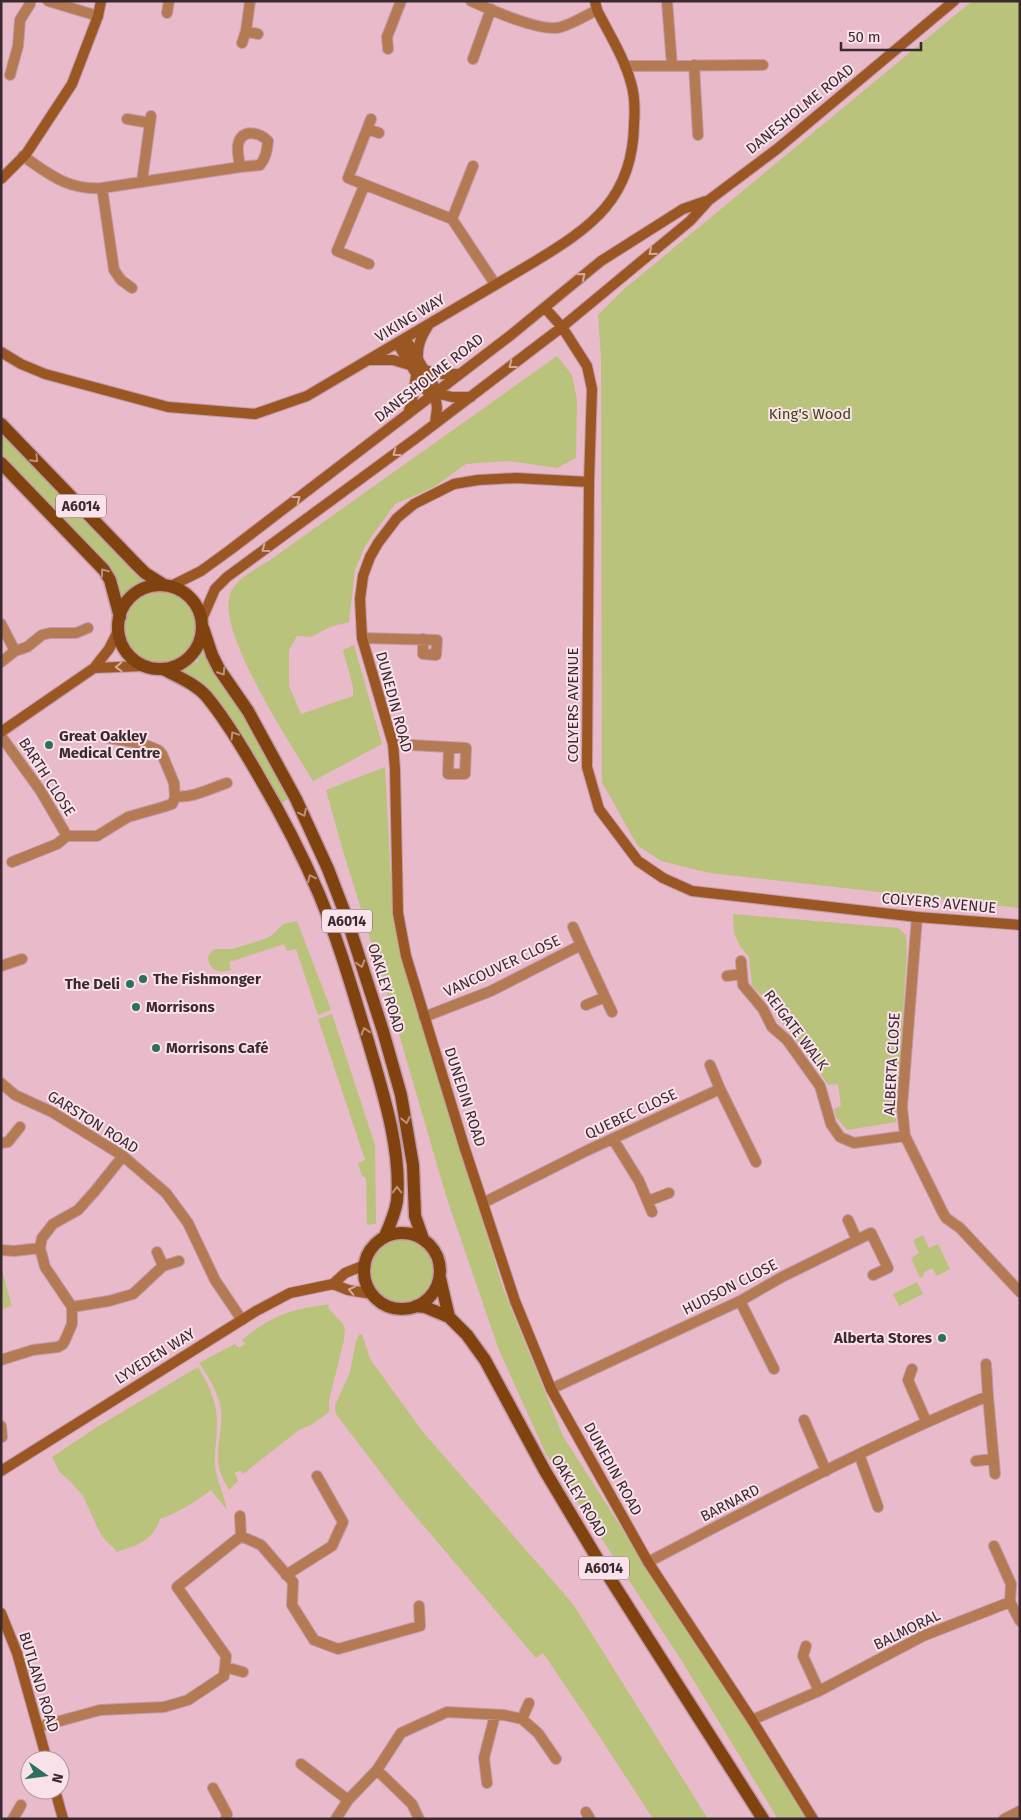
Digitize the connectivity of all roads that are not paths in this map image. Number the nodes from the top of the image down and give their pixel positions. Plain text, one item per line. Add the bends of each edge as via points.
1 (30, 1) edge
2 (48, 1) edge
3 (101, 1) edge
4 (169, 1) edge
5 (250, 1) edge
6 (402, 1) edge
7 (471, 1) edge
8 (666, 1) edge
9 (954, 1) edge
10 (596, 6) edge
11 (491, 9) junction
12 (167, 13) dead end
13 (98, 16) junction
14 (246, 31) junction
15 (258, 34) dead end
16 (242, 43) dead end
17 (388, 49) dead end
18 (473, 59) dead end
19 (694, 64) junction
20 (763, 65) dead end
21 (625, 66) junction
22 (672, 66) junction
23 (10, 75) dead end
24 (127, 119) dead end
25 (379, 133) dead end
26 (698, 135) dead end
27 (23, 156) junction
28 (473, 166) dead end
29 (240, 167) dead end
30 (1, 179) edge
31 (142, 181) junction
32 (364, 186) junction
33 (102, 188) junction
34 (709, 200) junction
35 (452, 219) junction
36 (369, 264) dead end
37 (495, 284) junction
38 (132, 288) dead end
39 (545, 308) junction
40 (430, 323) junction
41 (562, 327) junction
42 (401, 340) junction
43 (1, 352) edge
44 (368, 360) junction
45 (414, 362) junction
46 (421, 373) junction
47 (459, 374) junction
48 (435, 393) junction
49 (471, 397) junction
50 (408, 414) junction
51 (1, 424) edge
52 (435, 424) junction
53 (1, 463) edge
54 (589, 482) junction
55 (167, 586) junction
56 (120, 618) junction
57 (1, 624) edge
58 (202, 624) junction
59 (88, 628) dead end
60 (118, 631) junction
61 (362, 638) junction
62 (423, 639) dead end
63 (15, 651) junction
64 (1, 662) edge
65 (144, 666) junction
66 (94, 668) junction
67 (163, 669) junction
68 (1, 734) edge
69 (109, 738) dead end
70 (393, 744) junction
71 (449, 747) dead end
72 (227, 783) dead end
73 (175, 796) junction
74 (67, 836) junction
75 (12, 862) dead end
76 (917, 917) junction
77 (1020, 925) edge
78 (573, 927) dead end
79 (581, 945) junction
80 (22, 959) dead end
81 (741, 961) dead end
82 (1, 966) edge
83 (742, 974) junction
84 (727, 976) dead end
85 (605, 997) junction
86 (586, 1005) dead end
87 (612, 1012) dead end
88 (424, 1017) junction
89 (710, 1065) dead end
90 (1, 1083) edge
91 (720, 1089) junction
92 (20, 1127) dead end
93 (905, 1136) junction
94 (613, 1138) junction
95 (1, 1143) edge
96 (123, 1156) junction
97 (756, 1162) dead end
98 (669, 1193) dead end
99 (648, 1200) junction
100 (483, 1203) junction
101 (652, 1212) dead end
102 (848, 1220) dead end
103 (385, 1236) junction
104 (423, 1239) junction
105 (856, 1240) junction
106 (40, 1248) junction
107 (1, 1250) edge
108 (157, 1252) dead end
109 (179, 1261) dead end
110 (364, 1264) junction
111 (163, 1266) junction
112 (874, 1275) dead end
113 (440, 1278) junction
114 (333, 1284) junction
115 (1020, 1292) edge
116 (372, 1294) junction
117 (740, 1301) junction
118 (416, 1306) junction
119 (72, 1307) junction
120 (449, 1317) junction
121 (242, 1320) junction
122 (1, 1360) edge
123 (986, 1364) dead end
124 (774, 1369) dead end
125 (912, 1369) dead end
126 (551, 1389) junction
127 (988, 1396) junction
128 (804, 1420) dead end
129 (926, 1422) junction
130 (1, 1426) edge
131 (2, 1437) edge
132 (858, 1454) junction
133 (994, 1459) junction
134 (976, 1461) dead end
135 (1, 1471) edge
136 (826, 1471) junction
137 (995, 1474) dead end
138 (317, 1476) dead end
139 (878, 1507) dead end
140 (240, 1516) dead end
141 (241, 1536) junction
142 (994, 1546) dead end
143 (648, 1562) junction
144 (286, 1575) junction
145 (1010, 1602) junction
146 (419, 1606) dead end
147 (1, 1613) edge
148 (1020, 1621) edge
149 (806, 1646) dead end
150 (225, 1667) junction
151 (243, 1672) dead end
152 (819, 1691) junction
153 (528, 1703) dead end
154 (495, 1715) junction
155 (522, 1719) junction
156 (752, 1720) junction
157 (38, 1727) junction
158 (44, 1750) edge
159 (556, 1759) dead end
160 (301, 1764) dead end
161 (377, 1770) junction
162 (487, 1783) dead end
163 (213, 1788) dead end
164 (58, 1800) edge
165 (348, 1800) junction
166 (21, 1805) dead end
167 (1020, 1811) edge
168 (13, 1819) edge
169 (63, 1819) edge
170 (226, 1819) edge
171 (336, 1819) edge
172 (419, 1819) edge
173 (763, 1819) edge
174 (813, 1819) edge
175 (1004, 1819) edge

1 - 23 street via 20,20 18,46
2 - 13 street
3 - 13 street
4 - 12 street
5 - 14 street
6 - 17 street via 387,37
7 - 11 street
8 - 22 street
9 - 34 street, DANESHOLME ROAD via 777,148
10 - 11 street via 560,28 540,26
10 - 21 street, VIKING WAY
11 - 18 street
13 - 27 street via 72,84
14 - 15 street
14 - 16 street
19 - 20 street
19 - 22 street
19 - 26 street
21 - 22 street
21 - 37 street, VIKING WAY via 635,106 630,161 622,183 608,205 571,240
24 - 31 street via 151,119
25 - 32 street via 370,124 348,178
27 - 30 street
27 - 33 street via 60,181 87,189
28 - 35 street
29 - 31 street
31 - 33 street
32 - 35 street
32 - 36 street via 337,251
33 - 38 street via 114,270
39 -> 34 street, DANESHOLME ROAD via 601,261 683,209
34 -> 41 street, DANESHOLME ROAD via 690,221
35 - 37 street
37 - 40 street, VIKING WAY
39 - 41 street, COLYERS AVENUE
39 - 47 street, DANESHOLME ROAD
40 - 42 street, VIKING WAY
40 - 45 street
41 -> 49 street, DANESHOLME ROAD
41 - 54 street, COLYERS AVENUE via 587,366 592,389
42 - 44 street, VIKING WAY
42 - 45 street
43 - 44 street, VIKING WAY via 44,374 168,407 255,414 307,396
44 - 45 street
45 - 46 street
46 - 47 street
46 - 48 street via 427,391
46 - 50 street
47 - 48 street, DANESHOLME ROAD
48 - 49 street
48 - 50 street, DANESHOLME ROAD
48 - 52 street
49 - 52 street, DANESHOLME ROAD
55 -> 50 street, DANESHOLME ROAD via 200,571 230,550
51 -> 55 main road, A6014 via 145,573
52 -> 58 street, DANESHOLME ROAD via 227,577 215,589
56 -> 53 main road, A6014 via 110,580 104,570
54 - 61 street, DUNEDIN ROAD via 516,478 478,480 454,484 414,504 397,518 370,557 360,599
54 - 76 street, COLYERS AVENUE via 587,767 599,809 638,861 663,878 692,891
55 - 56 main road via 141,590 124,606
55 - 58 main road via 191,598 198,608
56 - 60 main road
57 - 63 street
58 - 67 main road via 200,640 190,656 175,667
58 -> 104 main road, OAKLEY ROAD / A6014 via 212,656 248,711 296,799 346,916 401,1095 413,1164 415,1216
59 - 63 street via 76,633 50,632
60 - 65 main road via 127,652
60 - 66 street
61 - 62 street
61 - 70 street, DUNEDIN ROAD
63 - 64 street
65 -> 66 street
65 - 67 main road
66 - 68 street
103 -> 67 main road, A6014 via 397,1200 394,1140 361,1016 319,894 281,815 225,722 194,685
68 - 74 street, BARTH CLOSE
69 - 73 street via 158,750 174,783
70 - 71 street
70 - 88 street, DUNEDIN ROAD via 398,913 406,956
72 - 73 street via 190,796
73 - 74 street, BARTH CLOSE via 172,804 133,815 97,836
74 - 75 street, BARTH CLOSE via 56,844
76 - 77 street, COLYERS AVENUE
76 - 93 street, ALBERTA CLOSE via 902,1107
78 - 79 street
79 - 85 street, VANCOUVER CLOSE
79 - 88 street, VANCOUVER CLOSE via 490,991
80 - 82 street
81 - 83 street, REIGATE WALK
83 - 84 street
83 - 93 street, REIGATE WALK via 743,986 820,1086 830,1124 840,1137 854,1143
85 - 86 street
85 - 87 street, VANCOUVER CLOSE
88 - 100 street, DUNEDIN ROAD
89 - 91 street
90 - 96 street, GARSTON ROAD via 15,1095 52,1112
91 - 94 street, QUEBEC CLOSE
91 - 97 street
92 - 95 street via 8,1142
93 - 115 street, ALBERTA CLOSE via 946,1218 960,1228
94 - 99 street
94 - 100 street, QUEBEC CLOSE
96 - 106 street via 78,1210 53,1224 42,1238
96 - 121 street, GARSTON ROAD via 177,1206 195,1235 215,1280
98 - 99 street
99 - 101 street
100 - 126 street, DUNEDIN ROAD via 515,1301
102 - 105 street
103 - 104 main road via 411,1234
103 - 110 main road via 368,1253
104 - 113 main road via 437,1256
105 - 112 street, HUDSON CLOSE via 871,1233 881,1252 888,1268
105 - 117 street, HUDSON CLOSE
106 - 107 street
106 - 119 street via 45,1267
108 - 111 street
109 - 111 street
110 - 114 street, LYVEDEN WAY
110 - 116 main road via 364,1275
111 - 119 street via 133,1294
113 - 118 main road via 427,1300
113 - 120 main road
116 -> 114 street
114 - 121 street, LYVEDEN WAY via 290,1294
116 - 118 main road via 392,1308
117 - 124 street
117 - 126 street, HUDSON CLOSE
118 - 120 main road, OAKLEY ROAD
119 - 122 street via 72,1324 63,1344
120 - 173 main road, OAKLEY ROAD / A6014 via 485,1360 592,1550
121 - 135 street, LYVEDEN WAY
123 - 127 street
125 - 129 street via 908,1380
126 - 143 street, DUNEDIN ROAD
127 - 129 street, BARNARD
127 - 133 street
128 - 136 street
129 - 132 street, BARNARD
130 - 131 street
132 - 136 street, BARNARD
132 - 139 street
133 - 134 street
133 - 137 street
136 - 143 street, BARNARD
138 - 144 street via 343,1522 332,1546
140 - 141 street
141 - 144 street via 261,1545
141 - 150 street via 177,1587 226,1656
142 - 145 street via 1011,1584
143 - 156 street, DUNEDIN ROAD
144 - 146 street via 293,1582 292,1605 314,1640 338,1649 420,1626
145 - 148 street
145 - 152 street, BALMORAL via 923,1636
147 - 157 street, BUTLAND ROAD via 17,1653
149 - 152 street via 802,1656
150 - 151 street
150 - 157 street via 224,1676 188,1700 164,1707 100,1710
152 - 156 street, BALMORAL
153 - 155 street
154 - 155 street
154 - 161 street via 446,1712 401,1733
154 - 162 street via 484,1758
155 - 159 street via 538,1733
156 - 174 street, DUNEDIN ROAD
157 - 158 street, BUTLAND ROAD
160 - 165 street
161 - 165 street
161 - 172 street via 412,1804
163 - 170 street via 227,1814
164 - 169 street
165 - 171 street
166 - 168 street
167 - 175 street

